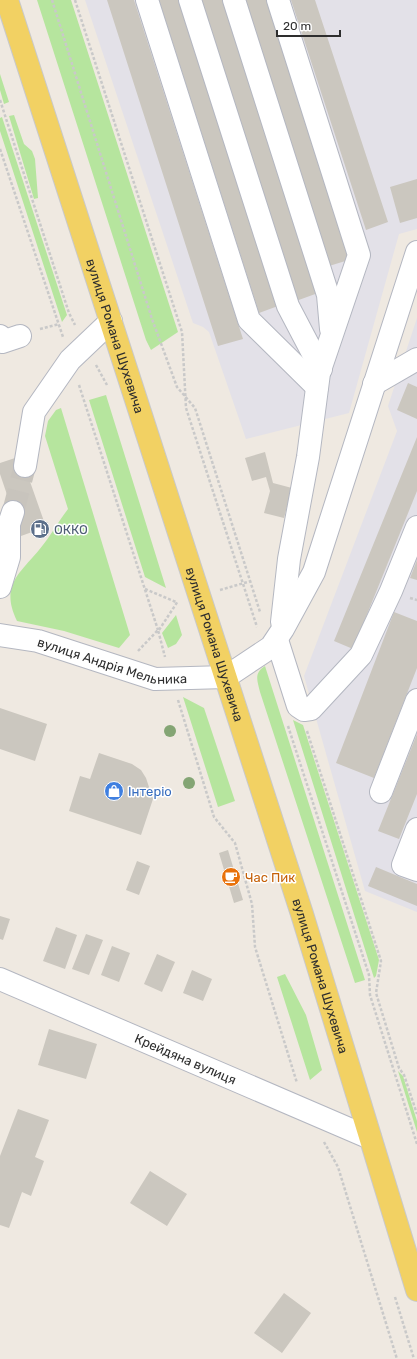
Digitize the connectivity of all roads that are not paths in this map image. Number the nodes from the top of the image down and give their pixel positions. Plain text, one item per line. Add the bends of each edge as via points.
1 (7, 0) edge
2 (147, 0) edge
3 (190, 0) edge
4 (234, 0) edge
5 (278, 0) edge
6 (417, 252) edge
7 (110, 321) junction
8 (331, 338) junction
9 (417, 359) edge
10 (319, 378) junction
11 (374, 384) junction
12 (25, 466) tunnel mouth
13 (12, 512) tunnel mouth
14 (417, 527) edge
15 (0, 587) edge
16 (0, 635) edge
17 (273, 643) junction
18 (226, 677) junction
19 (417, 700) edge
20 (380, 792) dead end
21 (417, 829) edge
22 (417, 870) edge
23 (0, 980) edge
24 (370, 1138) junction
25 (417, 1290) edge

1 - 7 main road, вулиця Романа Шухевича
2 - 10 street via 249,320
3 - 10 street via 288,306
4 - 8 street via 328,295
5 - 8 street via 359,255
6 - 11 street
7 - 12 street via 70,360 34,412
7 - 18 main road, вулиця Романа Шухевича
8 - 10 street
9 - 11 street
10 - 17 street via 308,457
11 - 17 street via 314,572
13 - 15 street via 9,524 9,557
14 - 17 street via 361,655 311,709 304,710 298,706
16 - 18 street, вулиця Андрія Мельника via 38,642 155,679
17 - 18 street
18 - 24 main road, вулиця Романа Шухевича
19 - 20 street
21 - 22 street via 403,865
23 - 24 street, Крейдяна вулиця
24 - 25 main road, вулиця Романа Шухевича

